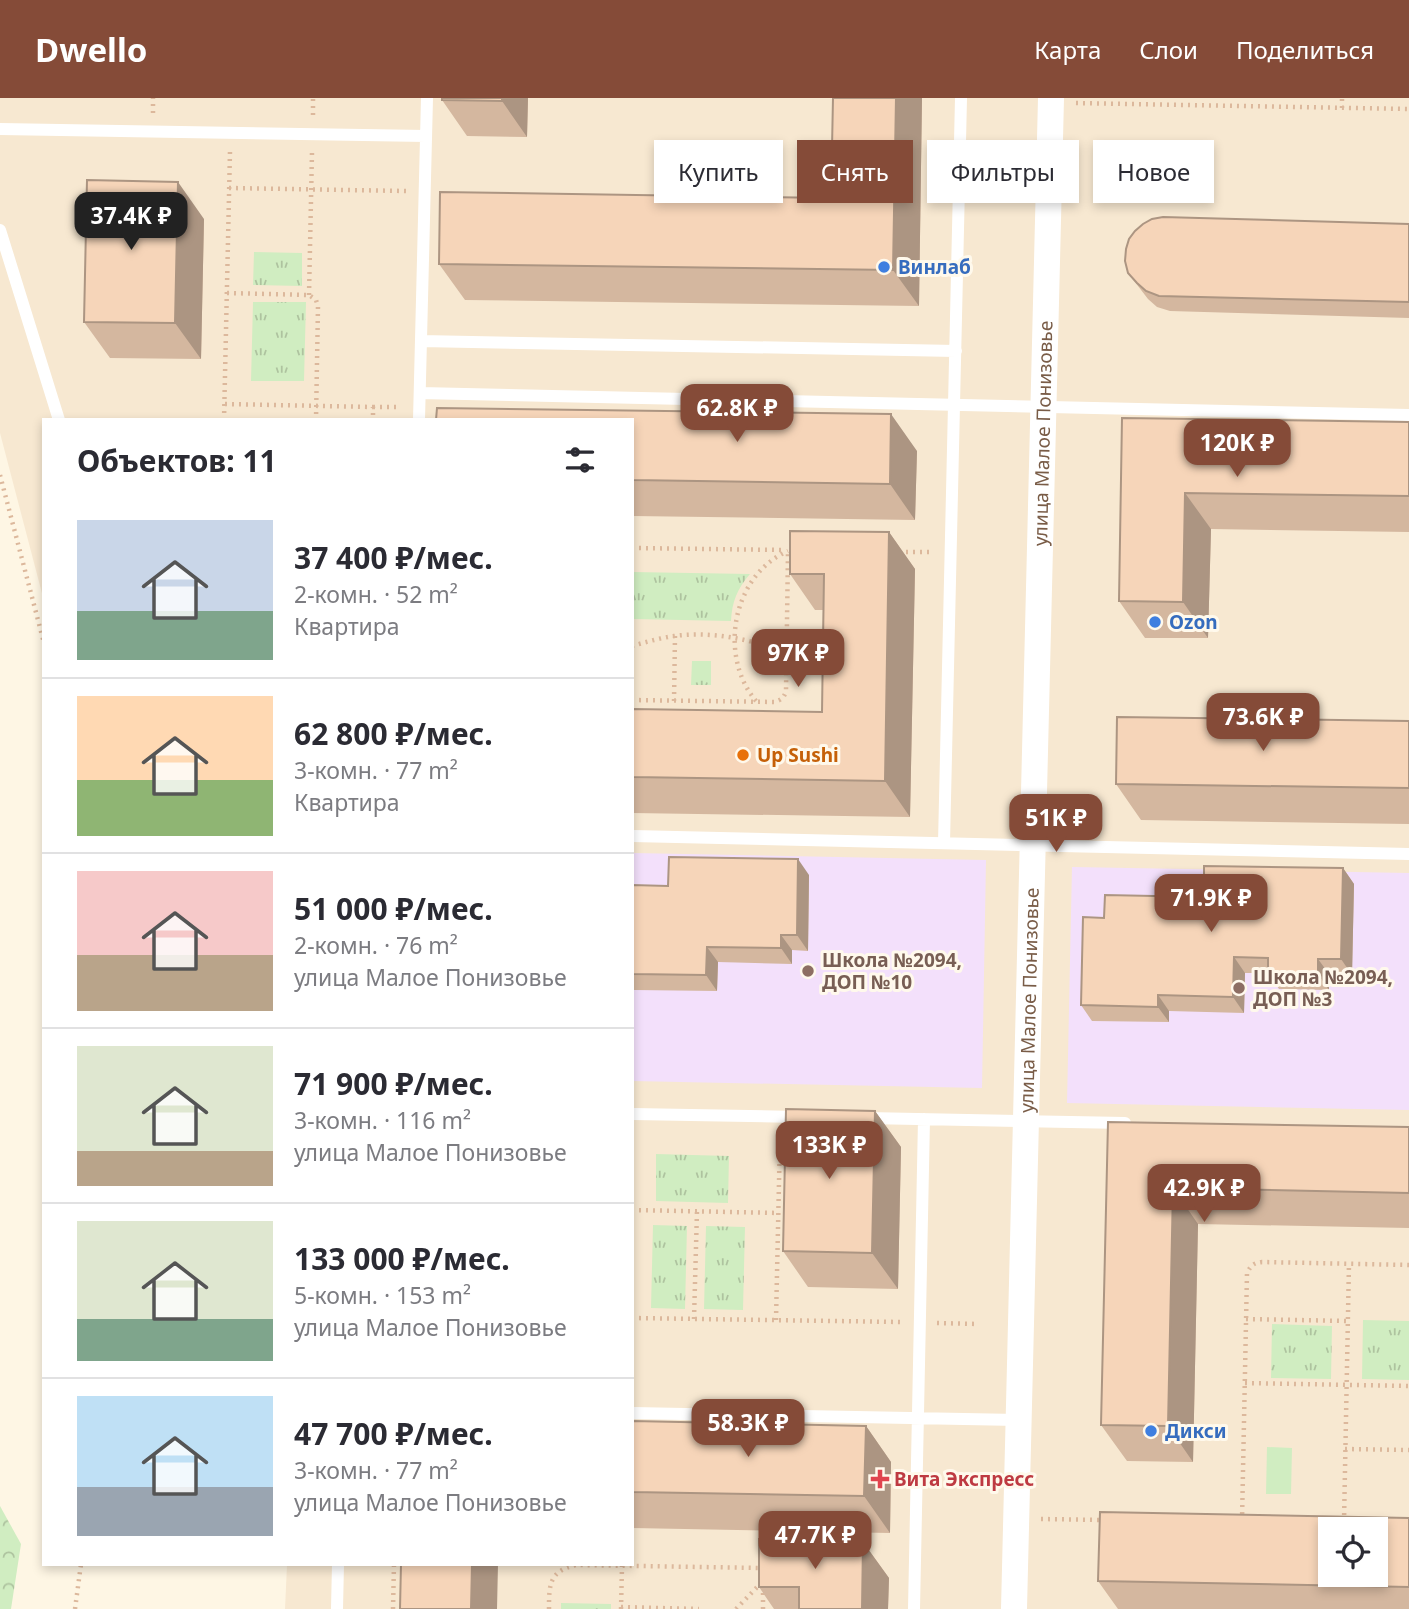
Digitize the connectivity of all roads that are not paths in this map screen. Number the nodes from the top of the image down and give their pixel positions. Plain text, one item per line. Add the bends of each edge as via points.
1 (427, 98) edge
2 (961, 98) edge
3 (1051, 100) edge
4 (0, 128) edge
5 (426, 136) junction
6 (0, 230) edge
7 (421, 341) junction
8 (956, 351) junction
9 (420, 393) junction
10 (955, 405) junction
11 (1044, 407) junction
12 (1409, 415) edge
13 (58, 418) edge
14 (419, 418) edge
15 (634, 836) edge
16 (944, 843) junction
17 (1032, 845) junction
18 (1409, 854) edge
19 (634, 1114) edge
20 (807, 1117) edge
21 (859, 1118) edge
22 (924, 1119) junction
23 (1026, 1121) junction
24 (1144, 1123) edge
25 (634, 1413) edge
26 (918, 1419) junction
27 (1019, 1420) junction
28 (338, 1566) edge
29 (337, 1609) edge
30 (914, 1609) edge
31 (1014, 1609) edge

1 - 5 lane
2 - 8 lane
3 - 11 street, улица Малое Понизовье
4 - 5 lane
5 - 7 lane
6 - 13 lane
7 - 8 lane
7 - 9 lane
8 - 10 lane
9 - 10 lane
9 - 14 lane
10 - 11 lane
10 - 16 lane
11 - 12 lane
11 - 17 street, улица Малое Понизовье
15 - 16 lane
16 - 17 lane
17 - 18 lane
17 - 23 street, улица Малое Понизовье
19 - 20 lane
21 - 22 lane
22 - 23 lane
22 - 26 lane
23 - 24 lane
23 - 27 street, улица Малое Понизовье
25 - 26 lane
26 - 27 lane
26 - 30 lane
27 - 31 street, улица Малое Понизовье
28 - 29 lane

